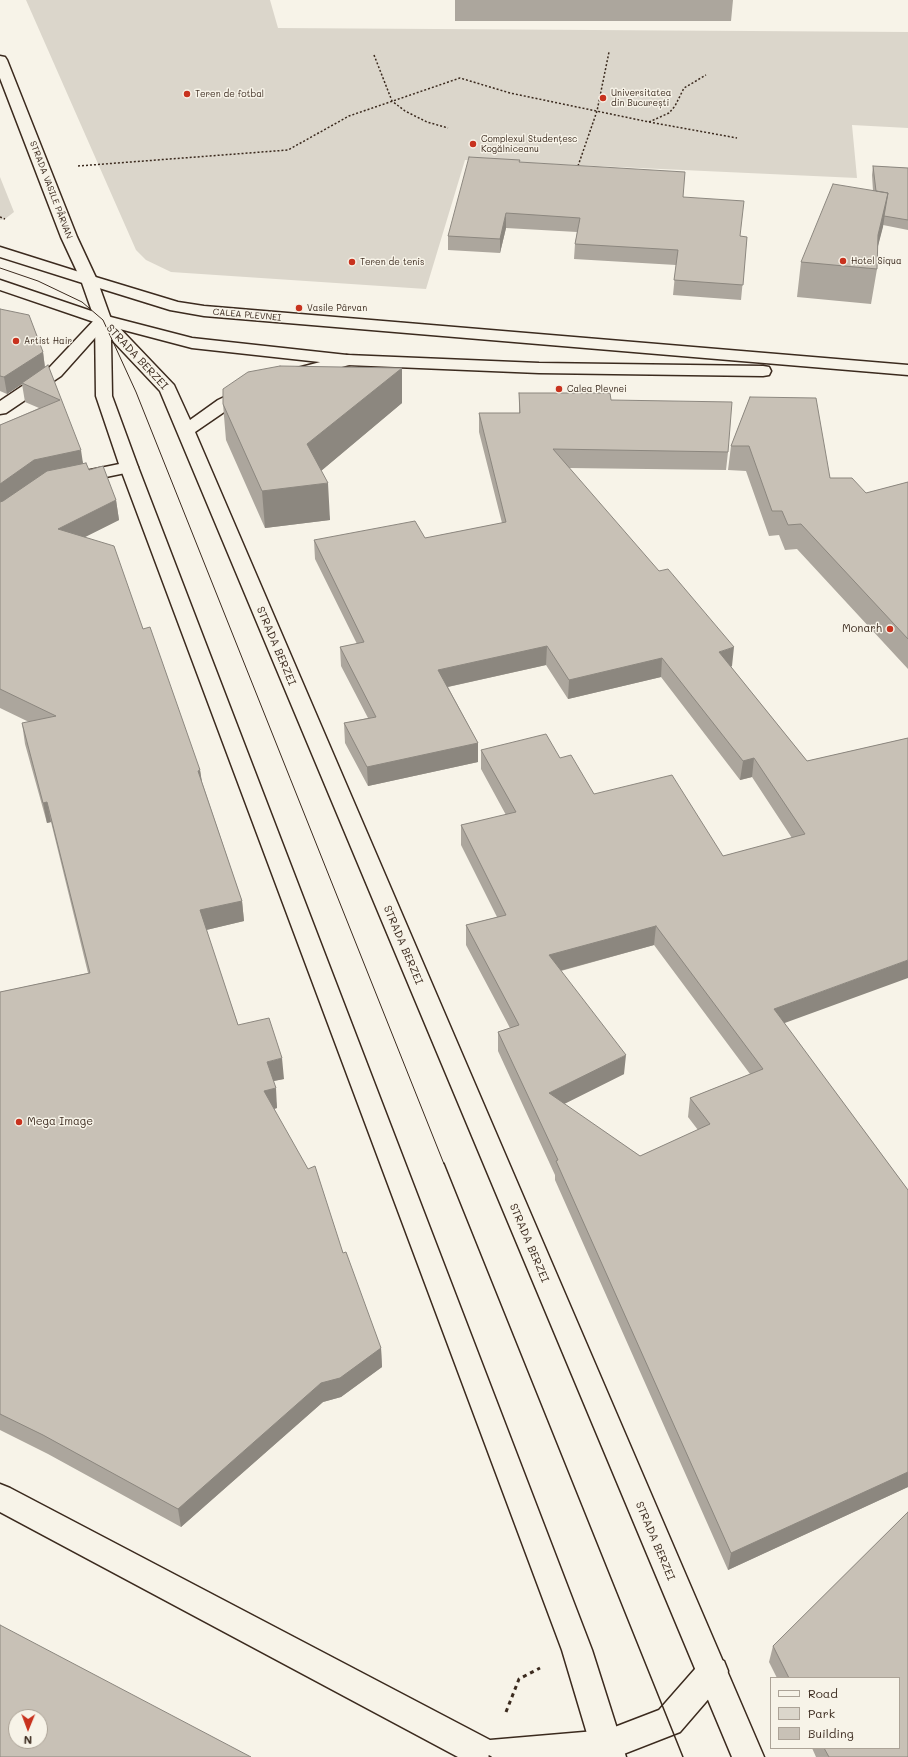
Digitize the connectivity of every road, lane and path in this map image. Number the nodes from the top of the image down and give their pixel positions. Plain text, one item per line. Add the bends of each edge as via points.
1 (609, 52) dead end
2 (374, 55) dead end
3 (0, 60) edge
4 (706, 75) dead end
5 (4, 82) edge
6 (392, 101) junction
7 (597, 111) junction
8 (649, 122) junction
9 (448, 128) dead end
10 (736, 138) dead end
11 (578, 166) edge
12 (42, 169) junction
13 (0, 217) edge
14 (5, 219) dead end
15 (0, 252) edge
16 (89, 280) junction
17 (0, 285) edge
18 (103, 320) junction
19 (347, 360) junction
20 (908, 371) edge
21 (0, 409) edge
22 (185, 431) junction
23 (129, 467) junction
24 (60, 482) edge
25 (0, 1497) edge
26 (576, 1650) junction
27 (713, 1671) junction
28 (608, 1751) edge
29 (490, 1756) edge
30 (748, 1757) edge

1 - 7 path
2 - 6 path
3 - 5 main road, STRADA VASILE PÂRVAN
4 - 8 path via 684,88 675,106 668,113
5 - 12 main road, STRADA VASILE PÂRVAN
6 - 7 path via 460,78 510,93
6 - 9 path via 404,111
6 - 12 path via 349,116 288,150
7 - 8 path
7 - 11 path
8 - 10 path
12 - 16 main road, STRADA VASILE PÂRVAN via 68,238
13 - 14 path
15 - 16 main road, CALEA PLEVNEI
16 - 18 main road, STRADA VASILE PÂRVAN
16 - 20 main road, CALEA PLEVNEI via 176,307 212,312
17 - 18 main road, CALEA PLEVNEI
18 - 19 main road, CALEA PLEVNEI via 192,343
18 - 21 main road via 55,372
18 - 22 main road, STRADA BERZEI via 168,389
18 - 23 main road, STRADA BERZEI via 104,396
19 - 20 main road, CALEA PLEVNEI via 539,368
19 - 22 main road via 274,382 224,404
22 - 27 main road, STRADA BERZEI via 687,1616
23 - 24 main road
23 - 26 main road, STRADA BERZEI
25 - 29 main road
26 - 28 main road, STRADA BERZEI
26 - 29 path via 519,1679
27 - 28 main road via 669,1721
27 - 30 main road, STRADA BERZEI
28 - 29 main road

